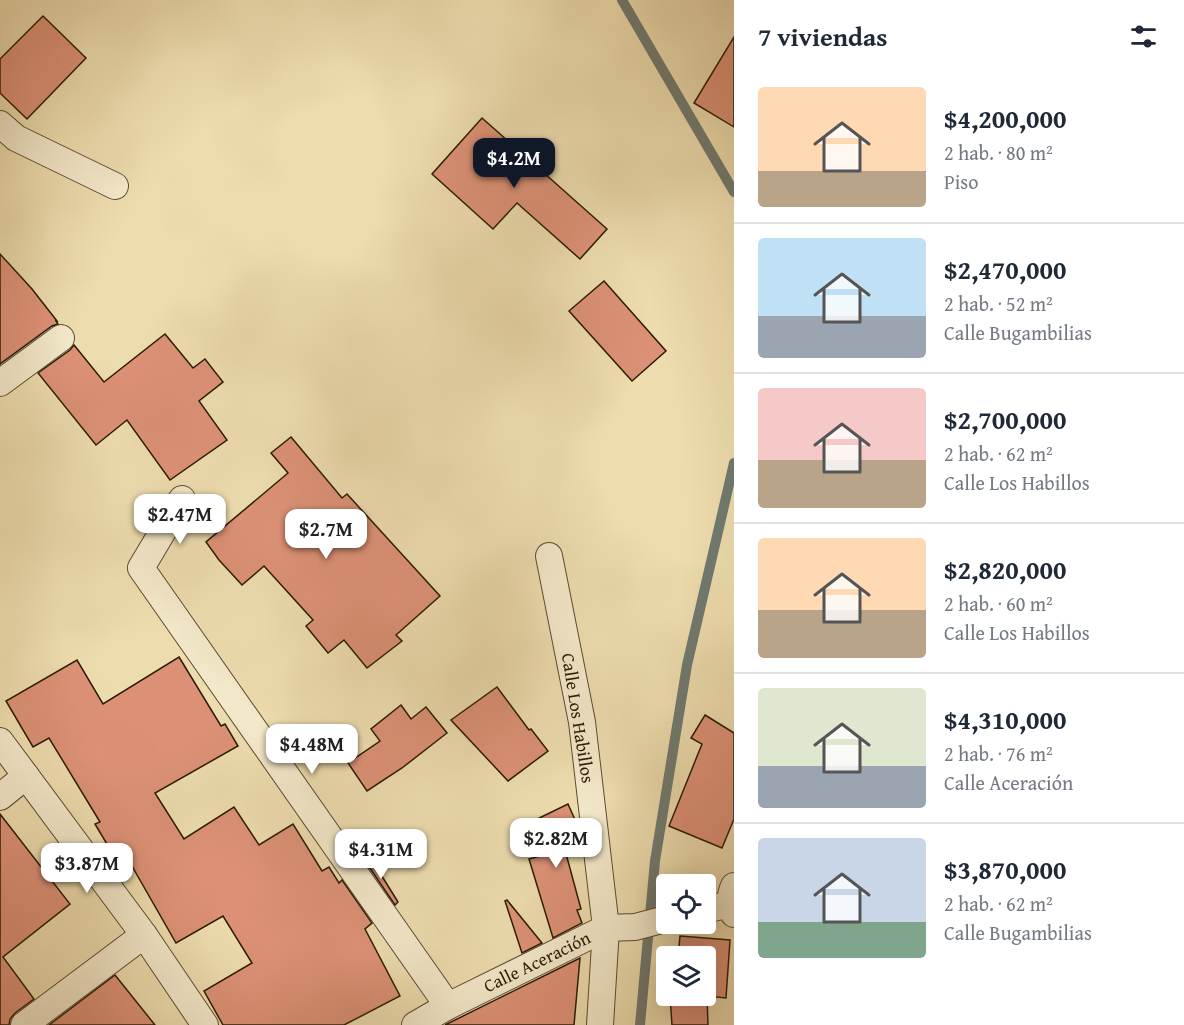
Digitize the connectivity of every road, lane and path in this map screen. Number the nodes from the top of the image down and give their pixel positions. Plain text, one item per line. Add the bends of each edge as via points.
1 (5, 138) edge
2 (115, 186) dead end
3 (61, 338) dead end
4 (0, 383) edge
5 (182, 500) dead end
6 (549, 556) dead end
7 (0, 741) edge
8 (26, 776) junction
9 (0, 797) edge
10 (733, 897) edge
11 (716, 905) edge
12 (656, 922) edge
13 (606, 928) junction
14 (144, 935) junction
15 (448, 1006) junction
16 (24, 1025) edge
17 (205, 1025) edge
18 (415, 1025) edge
19 (600, 1025) edge

1 - 2 street
3 - 4 street
5 - 15 street via 141,568
6 - 13 street, Calle Los Habillos via 582,722
7 - 8 street
8 - 9 street
8 - 14 street
10 - 11 street
12 - 13 street, Calle Aceración
13 - 15 street, Calle Aceración
13 - 19 street, Calle Los Habillos
14 - 16 street
14 - 17 street
15 - 18 street, Calle Aceración

